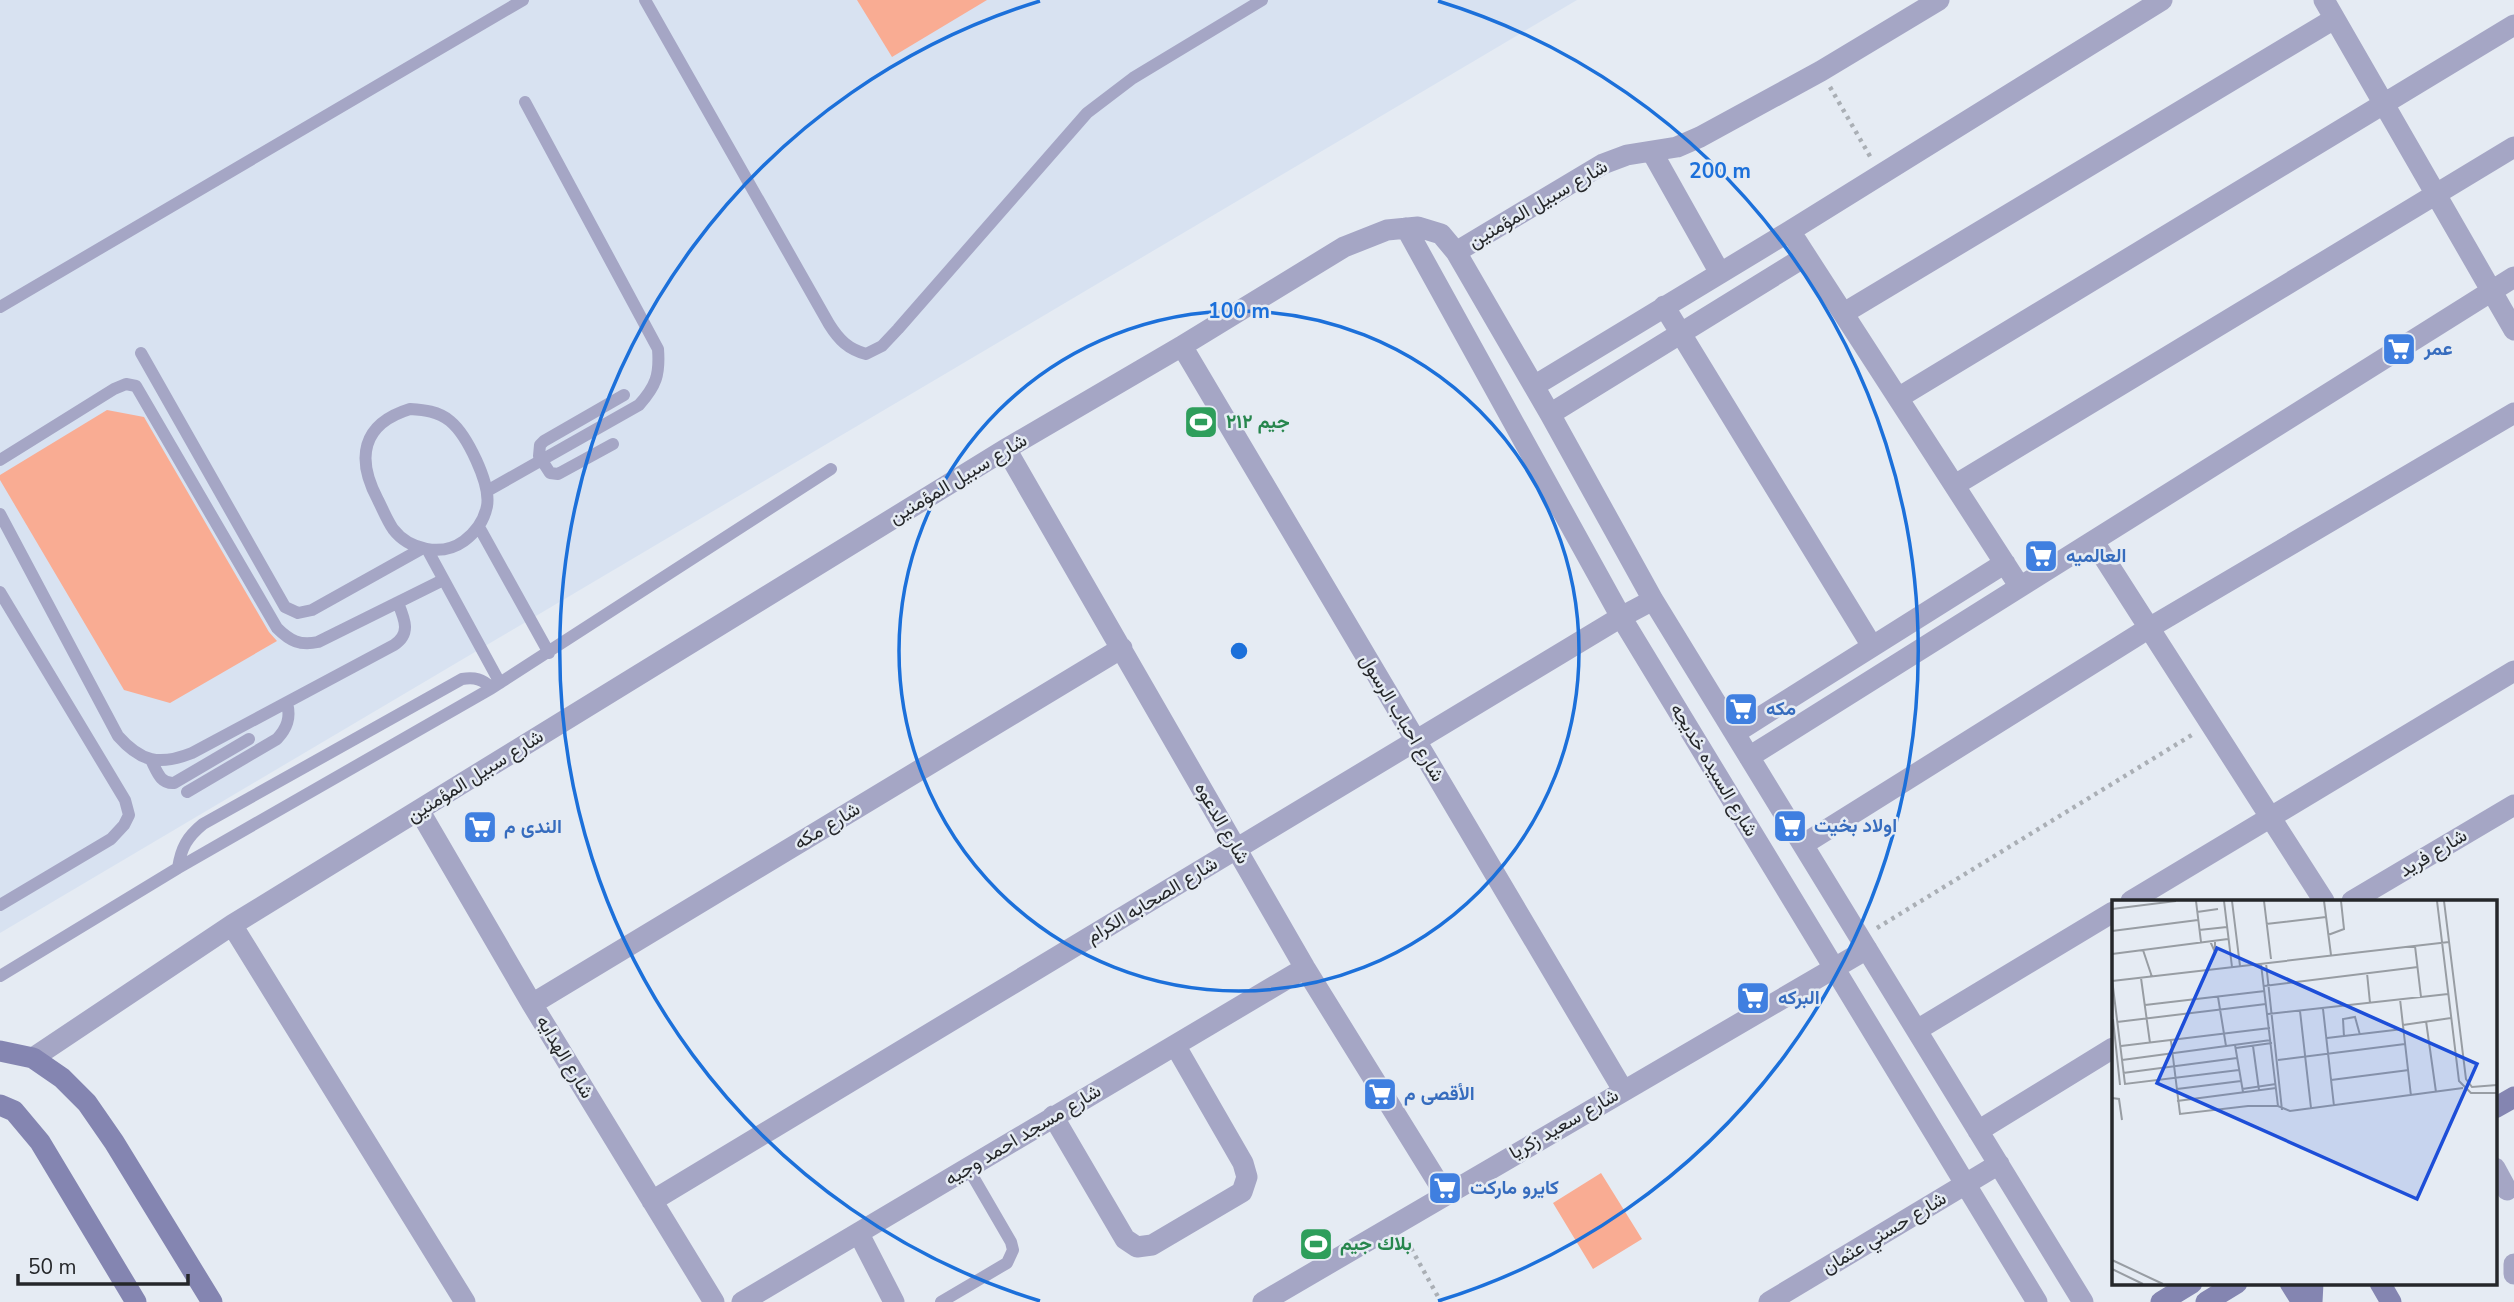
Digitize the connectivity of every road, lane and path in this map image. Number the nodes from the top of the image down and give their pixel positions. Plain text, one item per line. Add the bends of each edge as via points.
1 (523, 0) edge
2 (645, 0) edge
3 (1262, 0) edge
4 (1939, 0) edge
5 (2162, 0) edge
6 (2329, 9) edge
7 (2514, 25) edge
8 (1821, 71) junction
9 (525, 102) dead end
10 (2382, 104) junction
11 (2514, 147) edge
12 (1652, 152) junction
13 (1880, 174) junction
14 (2435, 195) junction
15 (1406, 228) junction
16 (1790, 231) junction
17 (1456, 252) junction
18 (1806, 256) junction
19 (1720, 273) junction
20 (2514, 277) edge
21 (2491, 291) junction
22 (1664, 306) junction
23 (0, 307) edge
24 (1844, 313) junction
25 (2514, 330) edge
26 (1681, 333) junction
27 (1182, 346) junction
28 (141, 353) dead end
29 (1534, 386) junction
30 (624, 395) dead end
31 (1898, 398) junction
32 (2514, 413) edge
33 (1550, 414) junction
34 (613, 444) dead end
35 (1006, 449) junction
36 (0, 460) edge
37 (541, 461) junction
38 (831, 469) dead end
39 (1955, 485) junction
40 (487, 491) junction
41 (0, 514) edge
42 (479, 527) junction
43 (2094, 542) junction
44 (425, 549) junction
45 (2005, 563) junction
46 (443, 580) junction
47 (2020, 587) junction
48 (0, 592) edge
49 (1653, 600) junction
50 (398, 603) junction
51 (1621, 617) junction
52 (2149, 628) junction
53 (1872, 646) junction
54 (1122, 648) junction
55 (549, 653) junction
56 (2514, 671) edge
57 (496, 685) junction
58 (287, 703) junction
59 (2210, 723) junction
60 (1735, 733) junction
61 (249, 739) dead end
62 (1416, 743) junction
63 (1749, 757) junction
64 (151, 760) junction
65 (187, 792) dead end
66 (2514, 804) edge
67 (419, 810) junction
68 (2270, 817) junction
69 (1804, 844) junction
70 (1237, 849) junction
71 (178, 868) junction
72 (2133, 900) edge
73 (2323, 900) edge
74 (2354, 900) edge
75 (0, 905) edge
76 (2112, 913) edge
77 (232, 925) junction
78 (1864, 943) junction
79 (1305, 968) junction
80 (1834, 968) junction
81 (0, 976) edge
82 (532, 1004) junction
83 (1917, 1030) junction
84 (1174, 1045) junction
85 (2112, 1049) edge
86 (0, 1051) edge
87 (33, 1058) junction
88 (1623, 1090) junction
89 (2514, 1097) edge
90 (0, 1105) edge
91 (2496, 1107) edge
92 (1053, 1116) junction
93 (1978, 1131) junction
94 (1999, 1164) junction
95 (968, 1168) junction
96 (2496, 1170) edge
97 (1965, 1185) junction
98 (2507, 1190) dead end
99 (1445, 1194) junction
100 (652, 1201) junction
101 (1396, 1222) junction
102 (859, 1234) junction
103 (2514, 1264) edge
104 (2514, 1274) edge
105 (2190, 1284) edge
106 (2235, 1284) edge
107 (2291, 1284) edge
108 (2313, 1284) edge
109 (2381, 1284) edge
110 (136, 1302) edge
111 (212, 1302) edge
112 (466, 1302) edge
113 (714, 1302) edge
114 (743, 1302) edge
115 (894, 1302) edge
116 (941, 1302) edge
117 (1263, 1302) edge
118 (1441, 1302) edge
119 (1769, 1302) edge
120 (2037, 1302) edge
121 (2083, 1302) edge
122 (2161, 1302) edge
123 (2206, 1302) edge
124 (2302, 1302) edge
125 (2312, 1302) edge
126 (2391, 1302) edge

1 - 23 lane
2 - 3 lane via 833,331 852,350 866,354 898,330 1087,113 1133,78
4 - 8 street, شارع سبيل المؤمنين
5 - 13 street
6 - 10 street
6 - 24 street
7 - 10 street
8 - 12 street, شارع سبيل المؤمنين via 1700,137
8 - 13 path
9 - 37 lane via 658,349 660,369 652,390 639,405
10 - 14 street
10 - 31 street
11 - 14 street
12 - 17 street, شارع سبيل المؤمنين via 1603,164
12 - 19 street
13 - 16 street
14 - 21 street
14 - 39 street
15 - 17 street, شارع سبيل المؤمنين via 1441,234
15 - 27 street, شارع سبيل المؤمنين via 1387,230 1344,247
15 - 51 street, شارع السيده خديجه
16 - 18 street
16 - 19 street
17 - 29 street, شارع السيده خديجه
18 - 24 street
18 - 26 street
19 - 22 street
20 - 21 street
21 - 25 street
21 - 43 street
22 - 26 street
22 - 29 street
24 - 31 street
26 - 33 street
26 - 53 street
27 - 35 street, شارع سبيل المؤمنين
27 - 62 street, شارع احباب الرسول
28 - 44 lane via 285,607 298,613 312,610
29 - 33 street, شارع السيده خديجه
30 - 37 lane via 544,441 538,450
31 - 39 street
32 - 52 street
33 - 49 street, شارع السيده خديجه
34 - 37 lane via 558,474 550,473
35 - 54 street, شارع الدعوه
35 - 67 street, شارع سبيل المؤمنين
36 - 50 lane via 114,389 136,386 286,637 297,643 318,642
37 - 40 lane
38 - 55 lane
39 - 45 street
40 - 42 lane
40 - 44 lane via 485,479 450,421 438,413 410,410 384,421 374,431 364,457 369,484 392,528
41 - 64 lane via 118,736 132,751
42 - 44 lane via 460,544
42 - 55 lane
43 - 47 street
43 - 52 street
44 - 46 lane
45 - 47 street
45 - 53 street
46 - 50 lane
46 - 57 lane
47 - 63 street
48 - 75 lane via 125,800 129,814 111,839
49 - 51 street, شارع الصحابه الكرام
49 - 60 street, شارع السيده خديجه
50 - 58 lane via 406,626 399,642
51 - 62 street, شارع الصحابه الكرام
51 - 80 street, شارع السيده خديجه
52 - 59 street
52 - 69 street
53 - 60 street
54 - 70 street, شارع الدعوه
54 - 82 street, شارع مكه
55 - 57 lane
56 - 68 street
57 - 71 lane
57 - 71 lane via 462,679 203,824 189,835
58 - 64 lane via 192,753 172,761
58 - 65 lane via 287,725 276,739
59 - 68 street
59 - 78 path
60 - 63 street, شارع السيده خديجه
61 - 64 lane via 174,783 162,779
62 - 70 street, شارع الصحابه الكرام
62 - 88 street, شارع احباب الرسول
63 - 69 street, شارع السيده خديجه
66 - 74 street, شارع فريد
67 - 77 street, شارع سبيل المؤمنين
67 - 82 street, شارع الهدايه
68 - 72 street
68 - 73 street
69 - 78 street, شارع السيده خديجه
70 - 79 street, شارع الدعوه
70 - 100 street, شارع الصحابه الكرام
71 - 81 lane
76 - 83 street
77 - 87 street, شارع سبيل المؤمنين
77 - 112 street
78 - 80 street, شارع سعيد زكريا
78 - 83 street, شارع السيده خديجه
79 - 84 street, شارع مسجد احمد وجيه
79 - 99 street, شارع الدعوه
80 - 88 street, شارع سعيد زكريا
80 - 97 street, شارع السيده خديجه
82 - 100 street, شارع الهدايه
83 - 93 street, شارع السيده خديجه
84 - 92 street, شارع مسجد احمد وجيه
84 - 92 street via 1247,1177 1242,1192 1153,1245 1138,1247 1125,1239
85 - 93 street
86 - 87 main road
87 - 111 main road via 87,1103
88 - 99 street, شارع سعيد زكريا
89 - 91 main road
90 - 110 main road via 14,1111 40,1142
92 - 95 street, شارع مسجد احمد وجيه
93 - 94 street, شارع السيده خديجه
94 - 97 street, شارع حسني عثمان
94 - 121 street, شارع السيده خديجه
95 - 102 street, شارع مسجد احمد وجيه
95 - 116 lane via 1011,1242 1011,1257 1001,1268
96 - 98 street
97 - 119 street, شارع حسني عثمان
97 - 120 street, شارع السيده خديجه
99 - 101 street, شارع سعيد زكريا
100 - 113 street, شارع الهدايه
101 - 117 street, شارع سعيد زكريا
101 - 118 path
102 - 114 street, شارع مسجد احمد وجيه
102 - 115 street
103 - 104 street
105 - 122 main road
106 - 123 main road
107 - 124 main road
108 - 125 main road
109 - 126 main road

